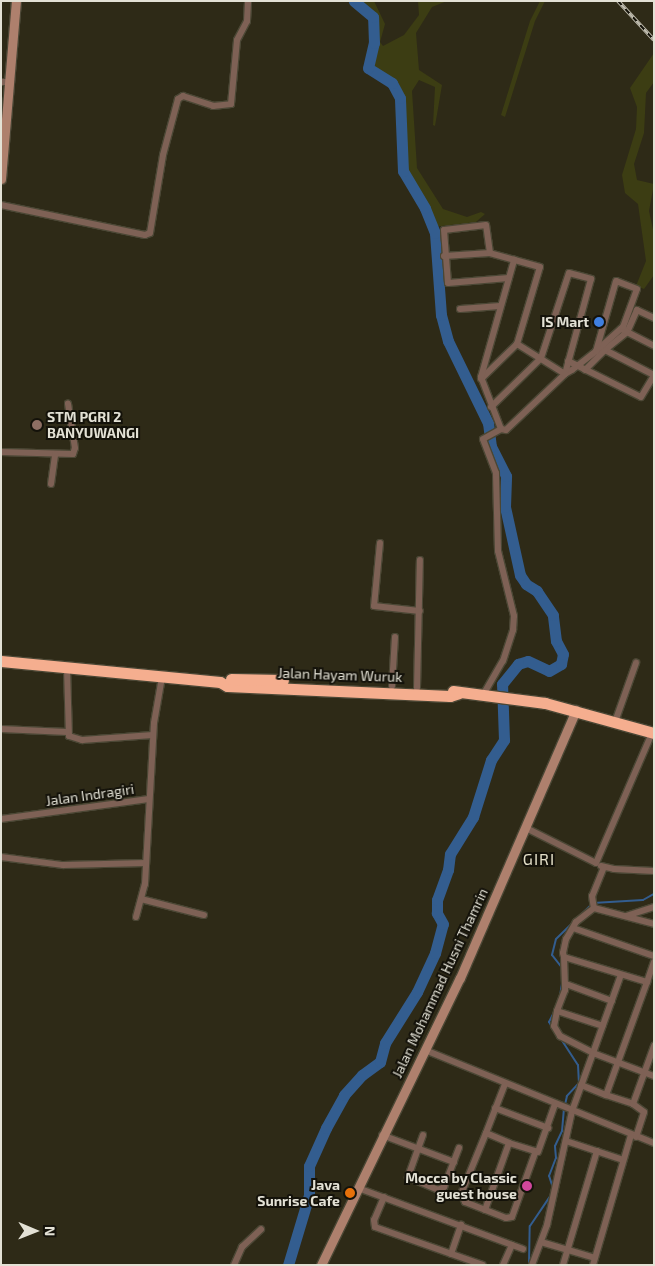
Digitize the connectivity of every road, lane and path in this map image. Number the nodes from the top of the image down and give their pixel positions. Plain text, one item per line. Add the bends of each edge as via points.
1 (16, 1) edge
2 (248, 1) edge
3 (5, 82) edge
4 (1, 179) edge
5 (1, 205) edge
6 (490, 253) junction
7 (444, 256) junction
8 (514, 260) junction
9 (509, 278) junction
10 (500, 306) junction
11 (460, 309) dead end
12 (654, 318) edge
13 (624, 330) junction
14 (517, 344) junction
15 (654, 346) edge
16 (605, 350) junction
17 (596, 351) junction
18 (541, 358) junction
19 (568, 361) junction
20 (578, 366) junction
21 (585, 370) junction
22 (565, 374) junction
23 (481, 379) junction
24 (68, 404) dead end
25 (491, 407) junction
26 (498, 431) junction
27 (1, 452) edge
28 (55, 454) junction
29 (51, 484) dead end
30 (380, 543) dead end
31 (420, 560) dead end
32 (420, 611) junction
33 (395, 636) dead end
34 (1, 661) edge
35 (636, 663) dead end
36 (67, 669) junction
37 (162, 676) junction
38 (220, 682) junction
39 (392, 686) junction
40 (417, 688) junction
41 (459, 693) junction
42 (486, 695) junction
43 (576, 710) junction
44 (615, 722) junction
45 (1, 728) edge
46 (653, 733) edge
47 (68, 734) junction
48 (153, 735) junction
49 (149, 799) junction
50 (1, 819) edge
51 (526, 828) junction
52 (1, 857) edge
53 (146, 863) junction
54 (596, 863) junction
55 (604, 867) junction
56 (654, 871) edge
57 (141, 899) junction
58 (593, 904) junction
59 (654, 907) edge
60 (204, 915) dead end
61 (625, 916) junction
62 (136, 917) dead end
63 (654, 924) edge
64 (573, 928) junction
65 (654, 956) edge
66 (564, 957) junction
67 (654, 962) edge
68 (621, 975) junction
69 (650, 979) edge
70 (566, 984) junction
71 (612, 1000) junction
72 (557, 1011) junction
73 (603, 1026) junction
74 (654, 1046) edge
75 (425, 1050) junction
76 (593, 1053) junction
77 (619, 1063) junction
78 (645, 1072) junction
79 (654, 1076) edge
80 (506, 1084) junction
81 (582, 1085) junction
82 (606, 1095) junction
83 (633, 1104) junction
84 (556, 1105) junction
85 (495, 1108) junction
86 (571, 1111) junction
87 (548, 1128) junction
88 (486, 1133) junction
89 (382, 1135) junction
90 (423, 1136) dead end
91 (634, 1136) junction
92 (566, 1141) junction
93 (509, 1143) junction
94 (654, 1143) edge
95 (459, 1148) dead end
96 (418, 1149) junction
97 (597, 1151) junction
98 (535, 1153) junction
99 (623, 1160) junction
100 (454, 1162) junction
101 (358, 1188) junction
102 (384, 1197) junction
103 (485, 1210) junction
104 (461, 1225) junction
105 (261, 1229) dead end
106 (541, 1242) junction
107 (512, 1245) junction
108 (523, 1248) dead end
109 (568, 1251) junction
110 (451, 1254) junction
111 (594, 1262) edge
112 (234, 1265) edge
113 (321, 1265) edge
114 (482, 1265) edge
115 (503, 1265) edge
116 (532, 1265) edge
117 (563, 1265) edge

1 - 3 street
2 - 5 street via 247,21 237,40 231,104 213,106 191,97 178,99 148,234
3 - 4 street
6 - 7 street
6 - 7 street via 486,226 445,229
6 - 8 street
7 - 9 street via 448,283
8 - 9 street
8 - 14 street via 540,267
9 - 10 street
10 - 11 street
10 - 23 street
12 - 13 street via 637,310
13 - 15 street
13 - 16 street
13 - 17 street
13 - 17 street via 637,289 616,281
14 - 18 street
14 - 23 street
16 - 21 street
16 - 21 street via 654,375 641,397
17 - 20 street
18 - 19 street via 569,273 591,279
18 - 22 street
18 - 25 street
19 - 20 street
19 - 22 street
20 - 21 street
20 - 22 street
22 - 26 street via 506,430
23 - 25 street
24 - 28 street via 74,451
25 - 26 street
26 - 42 street via 483,439 496,473 498,551 514,616 510,644
27 - 28 street
28 - 29 street
30 - 32 street via 374,606
31 - 32 street
32 - 40 street
33 - 39 street
34 - 36 highway, Jalan Hayam Wuruk
35 - 44 street
36 - 37 highway, Jalan Hayam Wuruk
36 - 47 street
37 - 38 highway, Jalan Hayam Wuruk
37 - 48 street, Jalan Indragiri
38 - 39 highway, Jalan Hayam Wuruk via 253,679
38 - 41 highway, Jalan Hayam Wuruk via 238,686 450,696
39 - 40 highway, Jalan Hayam Wuruk
40 - 41 highway, Jalan Hayam Wuruk
41 - 42 highway, Jalan Hayam Wuruk
42 - 43 highway, Jalan Hayam Wuruk
43 - 44 highway, Jalan Hayam Wuruk
43 - 51 street, Jalan Mohammad Husni Thamrin
44 - 46 highway, Jalan Hayam Wuruk
45 - 47 street
46 - 54 street
47 - 48 street via 76,740
48 - 49 street, Jalan Indragiri
49 - 50 street, Jalan Indragiri
49 - 53 street
51 - 54 street
51 - 75 street, Jalan Mohammad Husni Thamrin
52 - 53 street via 63,865
53 - 57 street
54 - 55 street
55 - 56 street
55 - 58 street
57 - 60 street
57 - 62 street
58 - 61 street
58 - 64 street
59 - 61 street
61 - 63 street
64 - 65 street
64 - 66 street via 563,945
66 - 68 street
66 - 70 street
67 - 69 street
68 - 69 street
68 - 71 street
69 - 77 street
70 - 71 street
70 - 72 street
71 - 73 street
72 - 73 street
72 - 76 street via 554,1026 560,1036
73 - 76 street
74 - 78 street
75 - 80 street
75 - 89 street, Jalan Mohammad Husni Thamrin
76 - 77 street
76 - 81 street
77 - 78 street
77 - 82 street
78 - 79 street
78 - 83 street
80 - 84 street
80 - 85 street
81 - 82 street
81 - 86 street
82 - 83 street
83 - 91 street via 644,1112
84 - 86 street
84 - 87 street
85 - 87 street
85 - 88 street
86 - 91 street
86 - 92 street
87 - 98 street via 542,1148
88 - 93 street
88 - 103 street via 461,1197
89 - 96 street
89 - 101 street, Jalan Mohammad Husni Thamrin
90 - 96 street
91 - 94 street
91 - 99 street
92 - 97 street
92 - 106 street
93 - 98 street
93 - 103 street
95 - 100 street
96 - 100 street
96 - 100 street via 408,1175 412,1180 442,1190
97 - 99 street
97 - 109 street
98 - 103 street via 512,1217
99 - 111 street
101 - 102 street
101 - 113 street, Jalan Mohammad Husni Thamrin
102 - 104 street
102 - 110 street via 374,1220 375,1227
104 - 107 street
104 - 110 street
105 - 112 street via 242,1247
106 - 109 street
106 - 116 street
107 - 108 street
107 - 115 street
109 - 111 street
109 - 117 street
110 - 114 street

